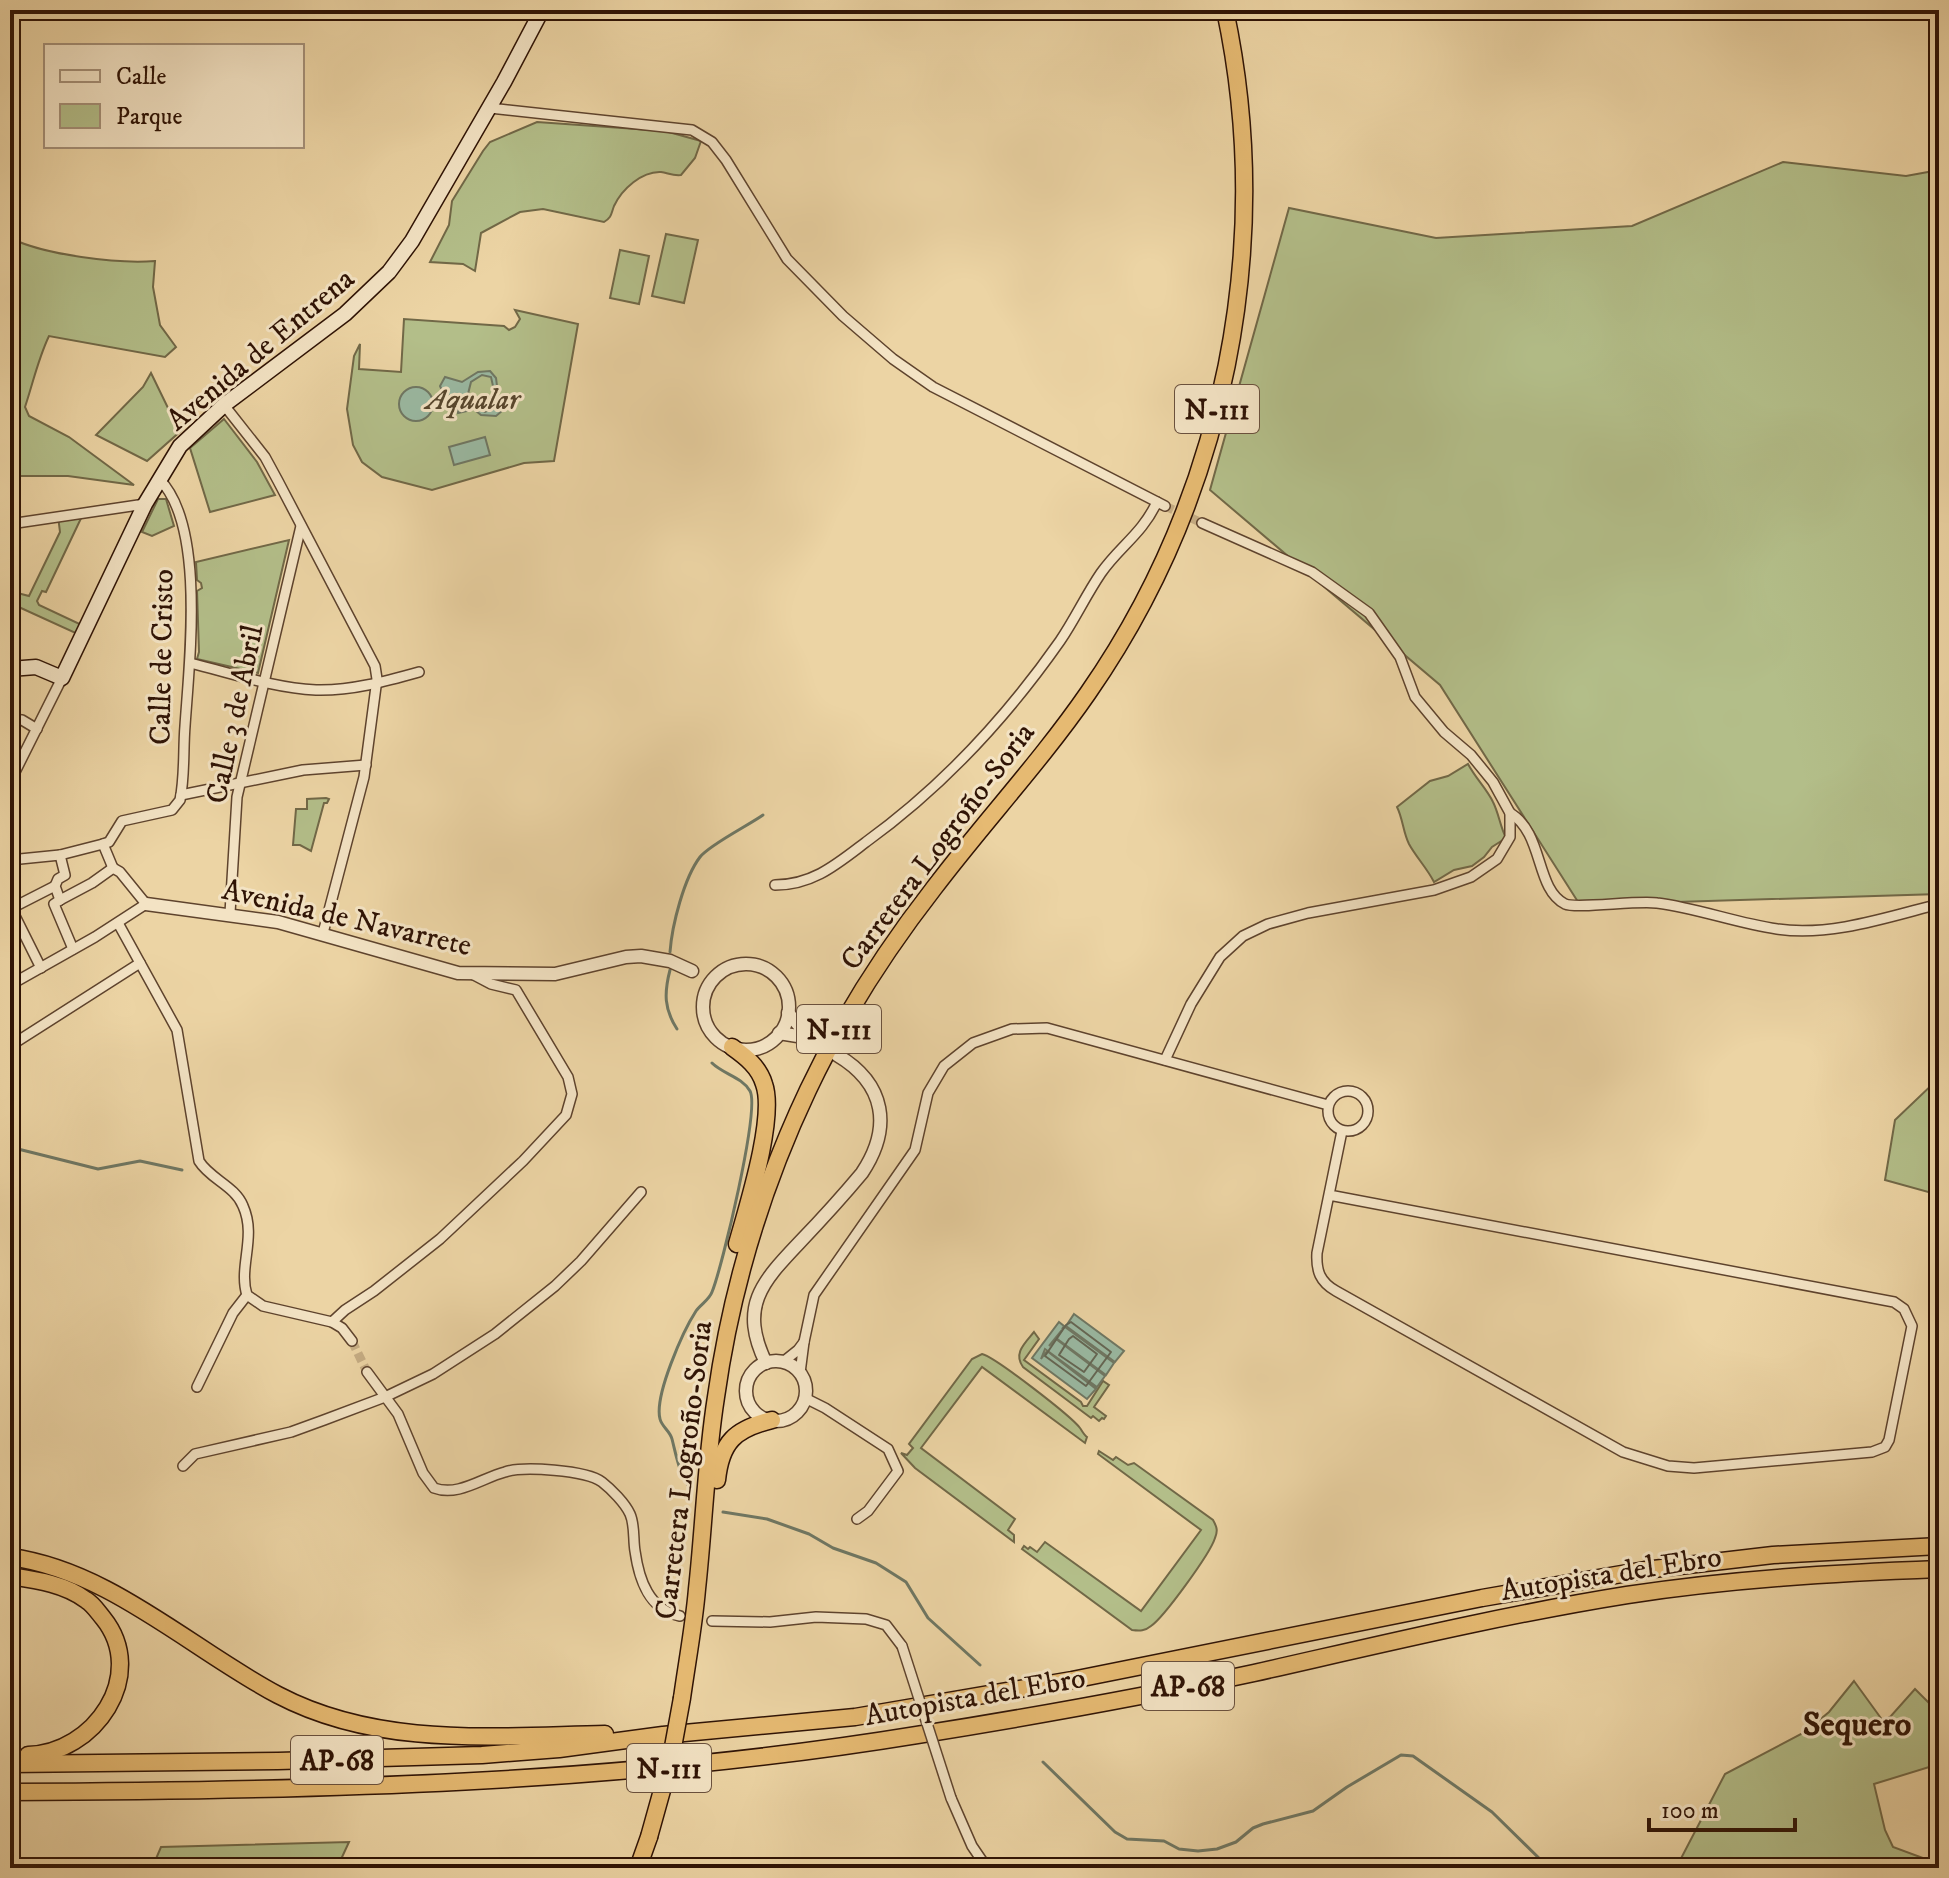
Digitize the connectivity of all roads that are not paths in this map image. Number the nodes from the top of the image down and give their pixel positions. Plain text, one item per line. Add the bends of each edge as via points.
1 (542, 10) edge
2 (1225, 10) edge
3 (490, 108) junction
4 (224, 405) junction
5 (159, 479) junction
6 (145, 504) junction
7 (1202, 523) tunnel mouth
8 (10, 524) edge
9 (301, 526) junction
10 (190, 663) junction
11 (10, 669) edge
12 (419, 672) dead end
13 (62, 678) junction
14 (265, 682) junction
15 (377, 683) junction
16 (10, 719) edge
17 (37, 729) junction
18 (366, 765) junction
19 (10, 782) edge
20 (240, 782) junction
21 (181, 795) junction
22 (1510, 813) junction
23 (99, 844) junction
24 (60, 855) junction
25 (10, 860) edge
26 (113, 868) junction
27 (775, 885) dead end
28 (55, 886) junction
29 (60, 900) junction
30 (146, 904) junction
31 (1939, 904) edge
32 (10, 909) edge
33 (230, 913) junction
34 (118, 923) junction
35 (323, 933) junction
36 (73, 949) junction
37 (140, 963) junction
38 (41, 968) junction
39 (692, 971) junction
40 (720, 973) junction
41 (472, 974) junction
42 (10, 985) edge
43 (707, 989) junction
44 (788, 1013) junction
45 (779, 1033) junction
46 (10, 1046) edge
47 (732, 1047) junction
48 (837, 1055) dead end
49 (1165, 1060) junction
50 (1328, 1105) junction
51 (1342, 1131) junction
52 (641, 1192) dead end
53 (1329, 1195) junction
54 (247, 1295) junction
55 (332, 1322) junction
56 (352, 1341) tunnel mouth
57 (804, 1342) junction
58 (783, 1362) junction
59 (766, 1363) junction
60 (367, 1372) tunnel mouth
61 (800, 1373) junction
62 (197, 1387) dead end
63 (385, 1397) junction
64 (716, 1397) junction
65 (805, 1398) junction
66 (772, 1420) junction
67 (183, 1466) dead end
68 (857, 1519) dead end
69 (1939, 1546) edge
70 (10, 1557) edge
71 (1939, 1569) edge
72 (10, 1576) edge
73 (697, 1596) junction
74 (680, 1616) dead end
75 (712, 1621) dead end
76 (663, 1735) junction
77 (10, 1755) edge
78 (10, 1764) edge
79 (433, 1785) junction
80 (10, 1792) edge
81 (10, 1802) edge
82 (638, 1868) edge
83 (987, 1868) edge

1 - 3 main road, Avenida de Entrena
2 - 64 highway, Carretera Logroño-Soria / N-111 via 1241,107 1245,222 1227,366 1199,471 1145,598 1089,692 903,929 822,1061 788,1133 750,1238
3 - 4 main road, Avenida de Entrena via 389,272 345,314
3 - 27 street via 692,130 712,142 726,160 787,259 893,359 933,387 1161,504 1101,573 1037,672 963,758 899,817 823,874 798,884
4 - 5 main road, Avenida de Entrena via 188,437
4 - 9 street via 265,457
5 - 6 main road, Avenida de Entrena
5 - 10 street, Calle de Cristo via 175,504 188,557
6 - 8 street
6 - 13 main road, Avenida de Entrena
7 - 22 street via 1312,572 1369,613 1400,657 1415,697 1471,755
9 - 14 street, Calle 3 de Abril
9 - 15 street via 375,666
10 - 14 street
10 - 21 street, Calle de Cristo
11 - 13 main road via 36,667
12 - 15 street
13 - 17 street, Avenida de Entrena
14 - 15 street via 316,690
14 - 20 street, Calle 3 de Abril
15 - 18 street
16 - 17 street
17 - 19 street, Avenida de Entrena
18 - 20 street
18 - 35 street
20 - 21 street
20 - 33 street, Calle 3 de Abril
21 - 23 street via 172,810 122,821 109,842
22 - 31 street via 1523,820 1551,893 1567,905 1655,902 1779,930 1846,928
22 - 49 street via 1510,837 1504,848 1471,877 1434,890 1308,913 1243,936 1220,957
23 - 24 street
23 - 26 street
24 - 25 street
24 - 28 street via 65,875
26 - 29 street
26 - 30 street
28 - 29 street
28 - 32 street
29 - 36 street via 54,904
30 - 33 street, Avenida de Navarrete
30 - 34 street
32 - 38 street
33 - 35 street, Avenida de Navarrete
34 - 36 street
34 - 37 street
35 - 41 street, Avenida de Navarrete
36 - 38 street
37 - 46 street
37 - 54 street via 177,1030 199,1161 236,1195 246,1213
38 - 42 street
39 - 40 street, Avenida de Navarrete
39 - 41 street, Avenida de Navarrete via 641,956 555,974
39 - 43 street
40 - 43 street
40 - 44 street via 742,964 766,969 782,984
41 - 55 street via 516,990 568,1077 572,1094 566,1115 440,1239
43 - 47 street via 707,1024
44 - 45 street
44 - 45 street via 815,1041
45 - 47 street via 761,1047
47 - 64 highway via 755,1067 767,1106 752,1193 720,1318
48 - 59 street via 865,1077 877,1096 881,1134 862,1173 764,1281 753,1321
49 - 50 street
49 - 57 street via 1047,1028 1012,1029 973,1043 944,1066 928,1093 915,1150 814,1295
50 - 51 street via 1328,1118
50 - 51 street via 1343,1091 1363,1098 1367,1119 1357,1129
51 - 53 street
52 - 63 street via 581,1261 506,1326 433,1374
53 - 53 street via 1316,1266 1328,1286 1623,1452 1694,1468 1872,1452 1889,1440 1912,1326 1894,1302
54 - 55 street via 263,1306
54 - 62 street
55 - 56 street
57 - 58 street
57 - 61 street
58 - 59 street
58 - 61 street
59 - 66 street via 752,1373 746,1394 753,1409
60 - 63 street
61 - 65 street
63 - 67 street via 291,1432 207,1449
63 - 74 street via 434,1488 451,1491 524,1470 579,1474 603,1482 630,1514 638,1566 651,1601
64 - 73 highway, Carretera Logroño-Soria / N-111
65 - 66 street via 793,1415
65 - 68 street via 888,1449 898,1471
66 - 73 highway via 743,1429 722,1451 708,1559
69 - 76 highway, Autopista del Ebro / AP-68 via 1773,1555 1645,1570 997,1694 855,1717
70 - 76 highway via 73,1573 279,1696 341,1721 404,1733 462,1736
71 - 79 highway, Autopista del Ebro / AP-68 via 1796,1576 1626,1595 1107,1702 843,1747
72 - 77 highway via 64,1588 88,1601 109,1626 120,1669 107,1712 79,1739 57,1751
73 - 82 highway, Carretera Logroño-Soria / N-111, bridge via 671,1758
75 - 83 street, bridge via 816,1617 886,1625 902,1646 951,1798
76 - 78 highway, Autopista del Ebro / AP-68 via 559,1749 428,1757
79 - 80 highway, Autopista del Ebro / AP-68
79 - 81 highway via 329,1797

